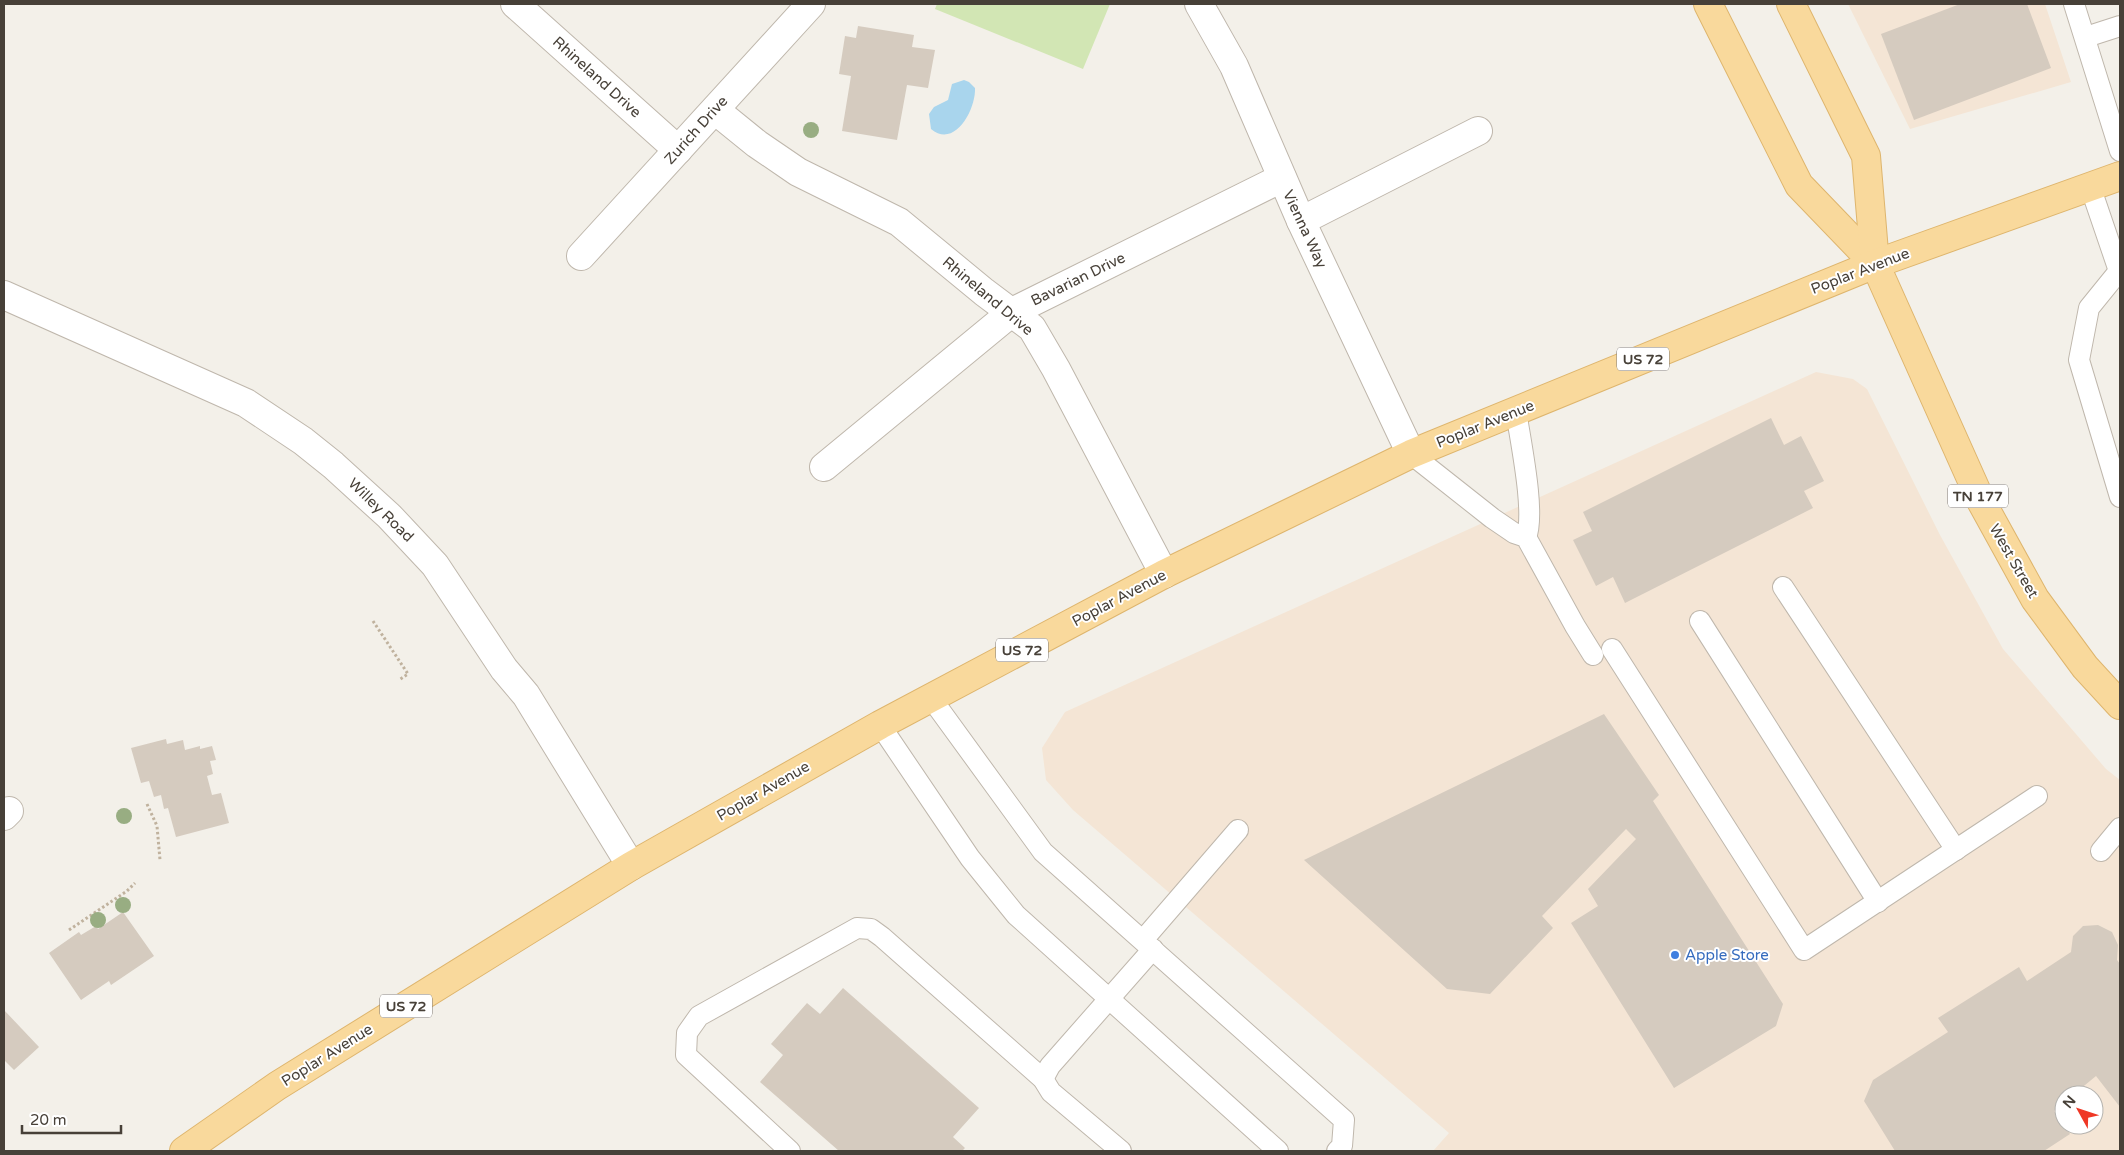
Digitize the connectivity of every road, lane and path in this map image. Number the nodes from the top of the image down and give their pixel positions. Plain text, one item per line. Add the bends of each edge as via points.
1 (515, 4) edge
2 (811, 4) edge
3 (1198, 4) edge
4 (1708, 4) edge
5 (1791, 4) edge
6 (2074, 4) edge
7 (2120, 26) edge
8 (2086, 37) junction
9 (715, 110) junction
10 (1478, 131) dead end
11 (678, 150) junction
12 (2120, 151) edge
13 (2120, 176) edge
14 (1282, 178) junction
15 (2090, 186) junction
16 (1301, 221) junction
17 (581, 256) dead end
18 (1875, 264) junction
19 (2119, 271) edge
20 (4, 296) edge
21 (1012, 312) junction
22 (1516, 411) junction
23 (1411, 454) junction
24 (824, 467) dead end
25 (2120, 497) edge
26 (1526, 537) junction
27 (1164, 574) junction
28 (1783, 587) dead end
29 (373, 621) dead end
30 (1700, 621) dead end
31 (399, 680) dead end
32 (931, 698) junction
33 (2120, 705) edge
34 (880, 725) junction
35 (2038, 796) dead end
36 (146, 804) dead end
37 (2120, 828) edge
38 (1238, 830) dead end
39 (1956, 850) junction
40 (2102, 851) dead end
41 (160, 860) dead end
42 (631, 866) junction
43 (135, 883) dead end
44 (1878, 902) junction
45 (69, 930) dead end
46 (1148, 945) junction
47 (1110, 998) junction
48 (1043, 1079) junction
49 (184, 1151) edge
50 (790, 1151) edge
51 (1121, 1151) edge
52 (1278, 1151) edge
53 (1337, 1151) edge

1 - 11 street, Rhineland Drive
2 - 9 street, Zurich Drive
3 - 14 street, Vienna Way via 1234,66
4 - 18 main road via 1800,185
5 - 18 main road via 1866,156
6 - 8 lane
7 - 8 lane
8 - 12 lane
9 - 11 street, Zurich Drive
9 - 21 street, Rhineland Drive via 798,172 899,222
10 - 16 street
11 - 17 street, Zurich Drive
13 - 15 main road, Poplar Avenue / US 72
14 - 16 street, Vienna Way
14 - 21 street, Bavarian Drive
15 - 18 main road, Poplar Avenue / US 72
15 - 19 lane
16 - 23 street, Vienna Way
18 - 22 main road, Poplar Avenue / US 72
18 - 33 main road, West Street / TN 177 via 1994,526 2035,599 2085,667
19 - 25 lane via 2089,308 2079,360
20 - 42 street, Willey Road via 246,403 303,441 354,484 434,565 504,669 526,694
21 - 24 street, Bavarian Drive
21 - 27 street, Rhineland Drive via 1032,328 1056,369
22 - 23 main road, Poplar Avenue / US 72
22 - 26 lane via 1529,506
23 - 26 lane via 1492,518
23 - 27 main road, Poplar Avenue / US 72
26 - 44 lane via 1575,626 1602,652 1804,950
27 - 32 main road, Poplar Avenue / US 72
28 - 39 lane
29 - 31 path via 408,674
30 - 44 lane
32 - 34 main road, Poplar Avenue / US 72
32 - 46 lane via 1043,852
34 - 42 main road, Poplar Avenue / US 72
34 - 47 lane via 970,858 1016,915
35 - 39 lane
36 - 41 path via 157,826
37 - 40 lane
38 - 46 lane
39 - 44 lane
42 - 49 main road, Poplar Avenue / US 72 via 277,1086
43 - 45 path
46 - 47 lane
46 - 53 lane via 1344,1120 1342,1146
47 - 48 lane via 1050,1066
47 - 52 lane
48 - 50 lane via 882,937 871,929 857,928 699,1016 687,1033 686,1055
48 - 51 lane via 1051,1092

